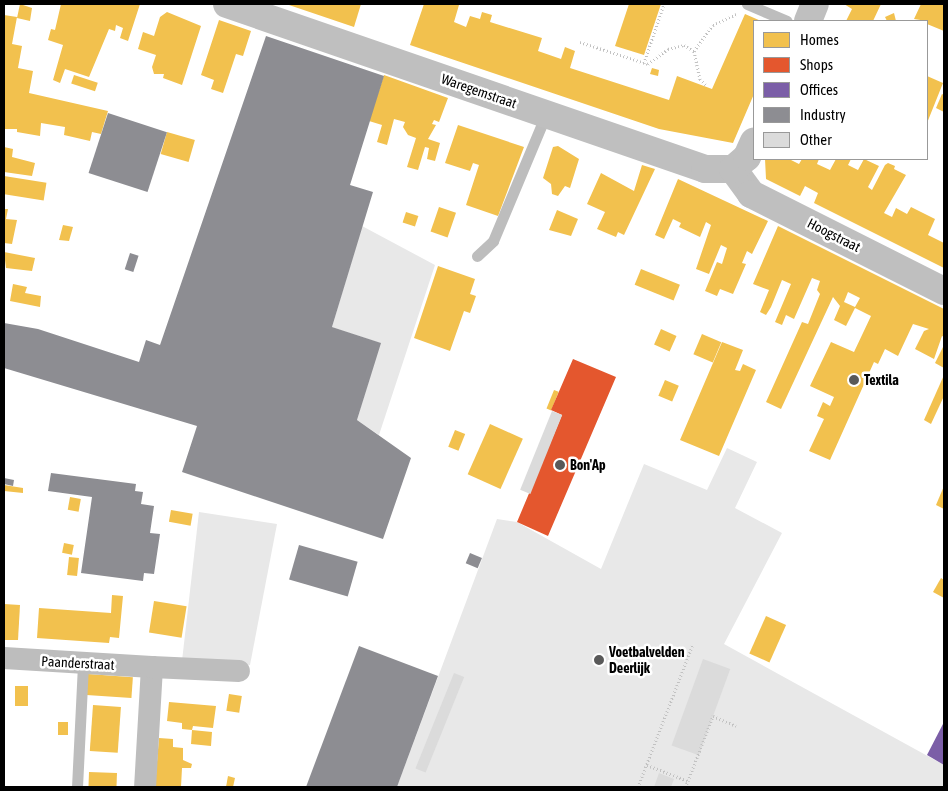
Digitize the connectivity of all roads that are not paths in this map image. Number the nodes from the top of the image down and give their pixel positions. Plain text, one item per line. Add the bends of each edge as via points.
1 (227, 4) edge
2 (816, 4) edge
3 (752, 6) edge
4 (786, 20) edge
5 (808, 20) edge
6 (546, 114) junction
7 (753, 143) edge
8 (733, 169) junction
9 (477, 256) dead end
10 (944, 291) edge
11 (4, 658) edge
12 (83, 663) junction
13 (152, 667) junction
14 (239, 671) dead end
15 (77, 787) edge
16 (145, 787) edge

1 - 6 street, Waregemstraat
2 - 5 street
3 - 4 lane
6 - 8 street, Waregemstraat via 705,168
6 - 9 lane via 493,240
7 - 8 street via 747,157
8 - 10 street, Hoogstraat via 751,194
11 - 12 street, Paanderstraat
12 - 13 street, Paanderstraat
12 - 15 lane
13 - 14 street, Paanderstraat
13 - 16 street

